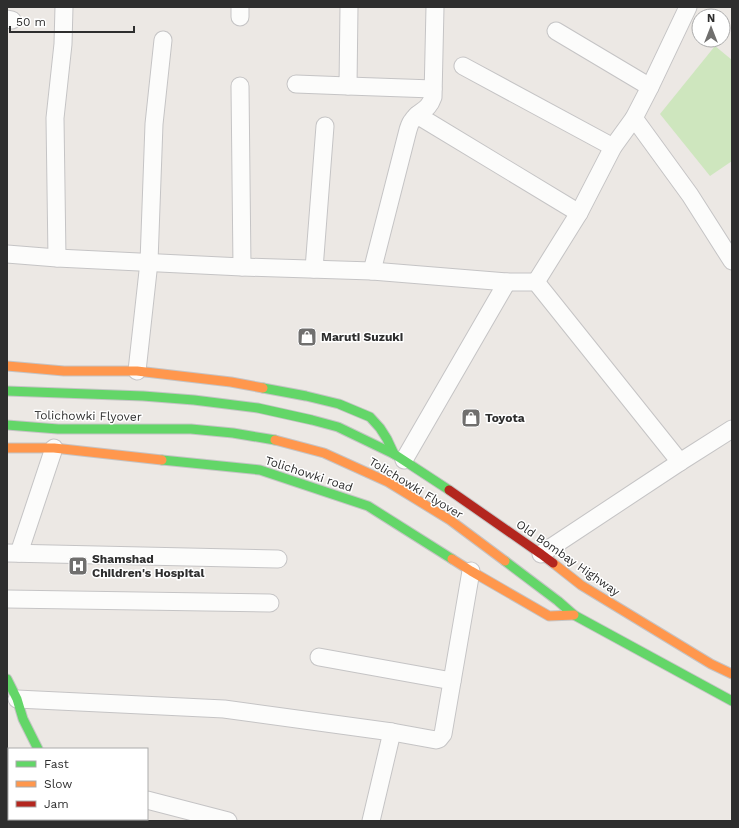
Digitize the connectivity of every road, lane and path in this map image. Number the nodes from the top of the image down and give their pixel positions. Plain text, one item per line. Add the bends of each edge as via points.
1 (64, 7) edge
2 (349, 7) edge
3 (435, 7) edge
4 (684, 8) edge
5 (556, 31) dead end
6 (163, 40) dead end
7 (463, 66) dead end
8 (296, 84) dead end
9 (240, 86) dead end
10 (348, 86) junction
11 (650, 88) junction
12 (433, 89) junction
13 (417, 115) junction
14 (634, 118) junction
15 (325, 126) dead end
16 (613, 147) junction
17 (579, 213) junction
18 (7, 254) edge
19 (57, 258) junction
20 (732, 261) edge
21 (149, 262) junction
22 (242, 267) junction
23 (314, 269) junction
24 (372, 271) junction
25 (507, 282) junction
26 (536, 282) junction
27 (7, 366) edge
28 (137, 371) junction
29 (7, 391) edge
30 (7, 425) edge
31 (732, 430) edge
32 (7, 448) edge
33 (54, 448) junction
34 (399, 457) junction
35 (680, 462) junction
36 (13, 553) edge
37 (541, 554) junction
38 (278, 559) dead end
39 (471, 571) junction
40 (7, 599) edge
41 (270, 602) dead end
42 (574, 615) junction
43 (319, 657) dead end
44 (732, 674) edge
45 (7, 679) edge
46 (452, 681) junction
47 (17, 699) junction
48 (732, 701) edge
49 (392, 732) junction
50 (38, 748) edge
51 (148, 800) edge
52 (228, 821) edge
53 (371, 821) edge

1 - 19 street via 55,118
2 - 10 street
3 - 12 street
4 - 11 street
5 - 11 street
6 - 21 street via 154,124
7 - 16 street
8 - 10 street
9 - 22 street
10 - 12 street
11 - 14 street
12 - 13 street via 431,104
13 - 17 street
13 - 24 street via 411,121 408,130
14 - 16 street
14 - 20 street via 690,195
15 - 23 street
16 - 17 street
17 - 26 street
18 - 19 street
19 - 21 street
21 - 22 street
21 - 28 street
22 - 23 street
23 - 24 street
24 - 25 street
25 - 26 street
25 - 34 street
26 - 35 street
27 - 28 main road via 64,371
28 - 34 main road via 231,382 339,404 370,417
29 - 34 main road, Tolichowki Flyover via 142,396 258,408 338,427
30 - 42 main road, Tolichowki Flyover via 58,429 191,429 279,441 324,453 388,482 450,520
31 - 35 street
32 - 33 main road, Tolichowki road
33 - 36 street
33 - 39 main road, Tolichowki road via 260,470 368,506
34 - 37 main road, Old Bombay Highway
35 - 37 street
36 - 38 street
37 - 44 main road, Old Bombay Highway via 581,585 711,664
39 - 42 main road, Tolichowki road via 549,616
39 - 46 street
40 - 41 street
42 - 48 main road
43 - 46 street
45 - 47 main road
46 - 49 street via 443,734 439,739 432,740
47 - 49 street via 224,709
47 - 50 main road via 23,719
49 - 53 street
51 - 52 street

